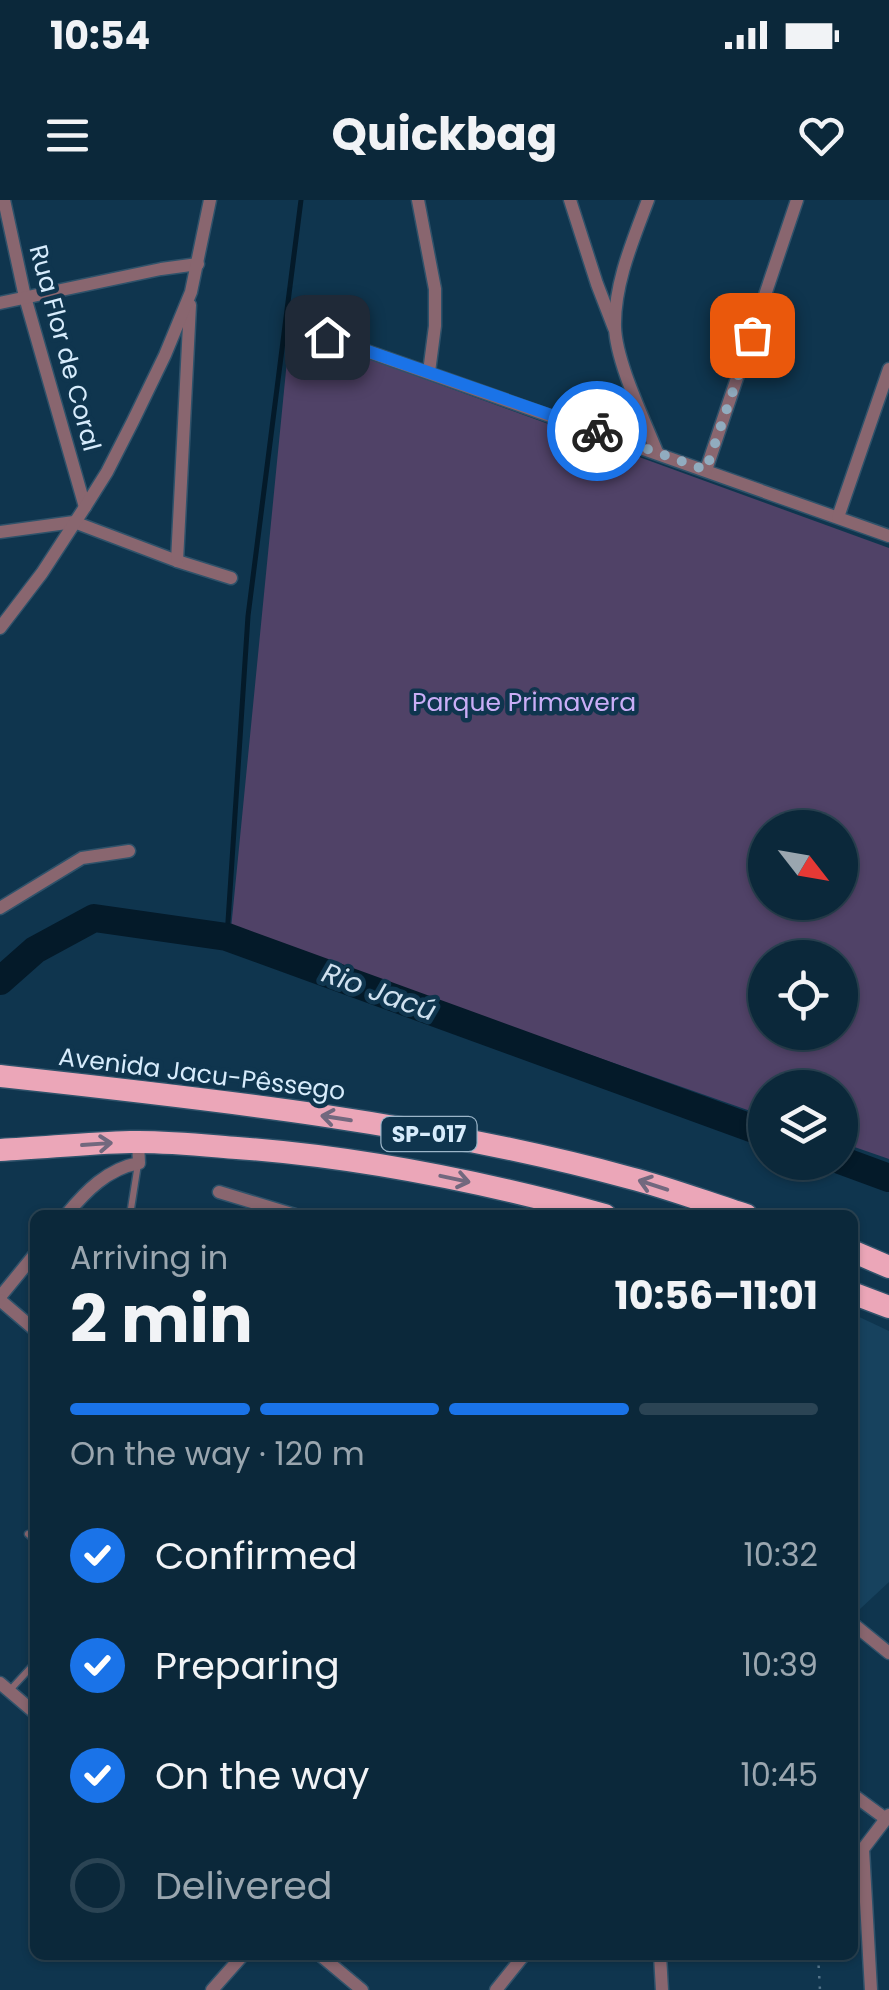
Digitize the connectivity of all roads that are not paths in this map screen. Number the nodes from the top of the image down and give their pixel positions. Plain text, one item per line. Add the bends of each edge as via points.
1 (4, 200) edge
2 (210, 200) edge
3 (418, 200) edge
4 (570, 200) edge
5 (648, 200) edge
6 (798, 200) edge
7 (198, 264) junction
8 (191, 292) junction
9 (25, 296) junction
10 (0, 303) edge
11 (615, 330) junction
12 (327, 337) dead end
13 (889, 369) edge
14 (429, 372) junction
15 (657, 452) junction
16 (706, 470) junction
17 (85, 507) junction
18 (838, 518) junction
19 (74, 522) junction
20 (0, 532) edge
21 (889, 536) edge
22 (177, 561) junction
23 (231, 578) dead end
24 (0, 628) edge
25 (129, 851) dead end
26 (0, 908) edge
27 (0, 1076) edge
28 (0, 1150) edge
29 (138, 1153) junction
30 (218, 1192) dead end
31 (70, 1210) edge
32 (131, 1210) edge
33 (278, 1210) edge
34 (586, 1210) edge
35 (731, 1210) edge
36 (858, 1253) edge
37 (30, 1260) edge
38 (889, 1267) edge
39 (858, 1295) edge
40 (0, 1299) edge
41 (889, 1307) edge
42 (30, 1326) edge
43 (858, 1629) edge
44 (889, 1653) edge
45 (30, 1666) edge
46 (5, 1687) edge
47 (30, 1709) edge
48 (858, 1798) edge
49 (887, 1817) edge
50 (858, 1849) edge
51 (239, 1960) edge
52 (326, 1960) edge
53 (520, 1960) edge
54 (660, 1960) edge
55 (212, 1990) edge
56 (362, 1990) edge
57 (496, 1990) edge
58 (662, 1990) edge
59 (872, 1990) edge

1 - 9 street, Rua Flor de Coral
2 - 7 street
3 - 14 street via 435,289
4 - 11 street
5 - 11 street via 618,288
6 - 16 street
7 - 8 street
7 - 9 street
8 - 17 street via 133,421
8 - 22 street
9 - 10 street
9 - 17 street, Rua Flor de Coral
11 - 15 street
12 - 14 street
13 - 18 street
14 - 15 street
15 - 16 street
16 - 18 street
17 - 19 street
18 - 21 street
19 - 20 street
19 - 22 street
19 - 24 street
22 - 23 street
25 - 26 street via 82,858
35 -> 27 highway, Avenida Jacu-Pêssego / SP-017 via 632,1178 376,1124
28 -> 29 highway, SP-017
29 - 31 street
29 - 32 lane
29 -> 34 highway, SP-017 via 298,1152 374,1162
30 - 33 street
36 - 38 highway
37 - 40 street
39 - 41 highway
40 - 42 street
43 - 44 street
45 - 46 lane
46 - 47 street
48 - 49 street
49 - 50 street
50 - 59 street
51 - 55 street
52 - 56 street
53 - 57 street
54 - 58 street

